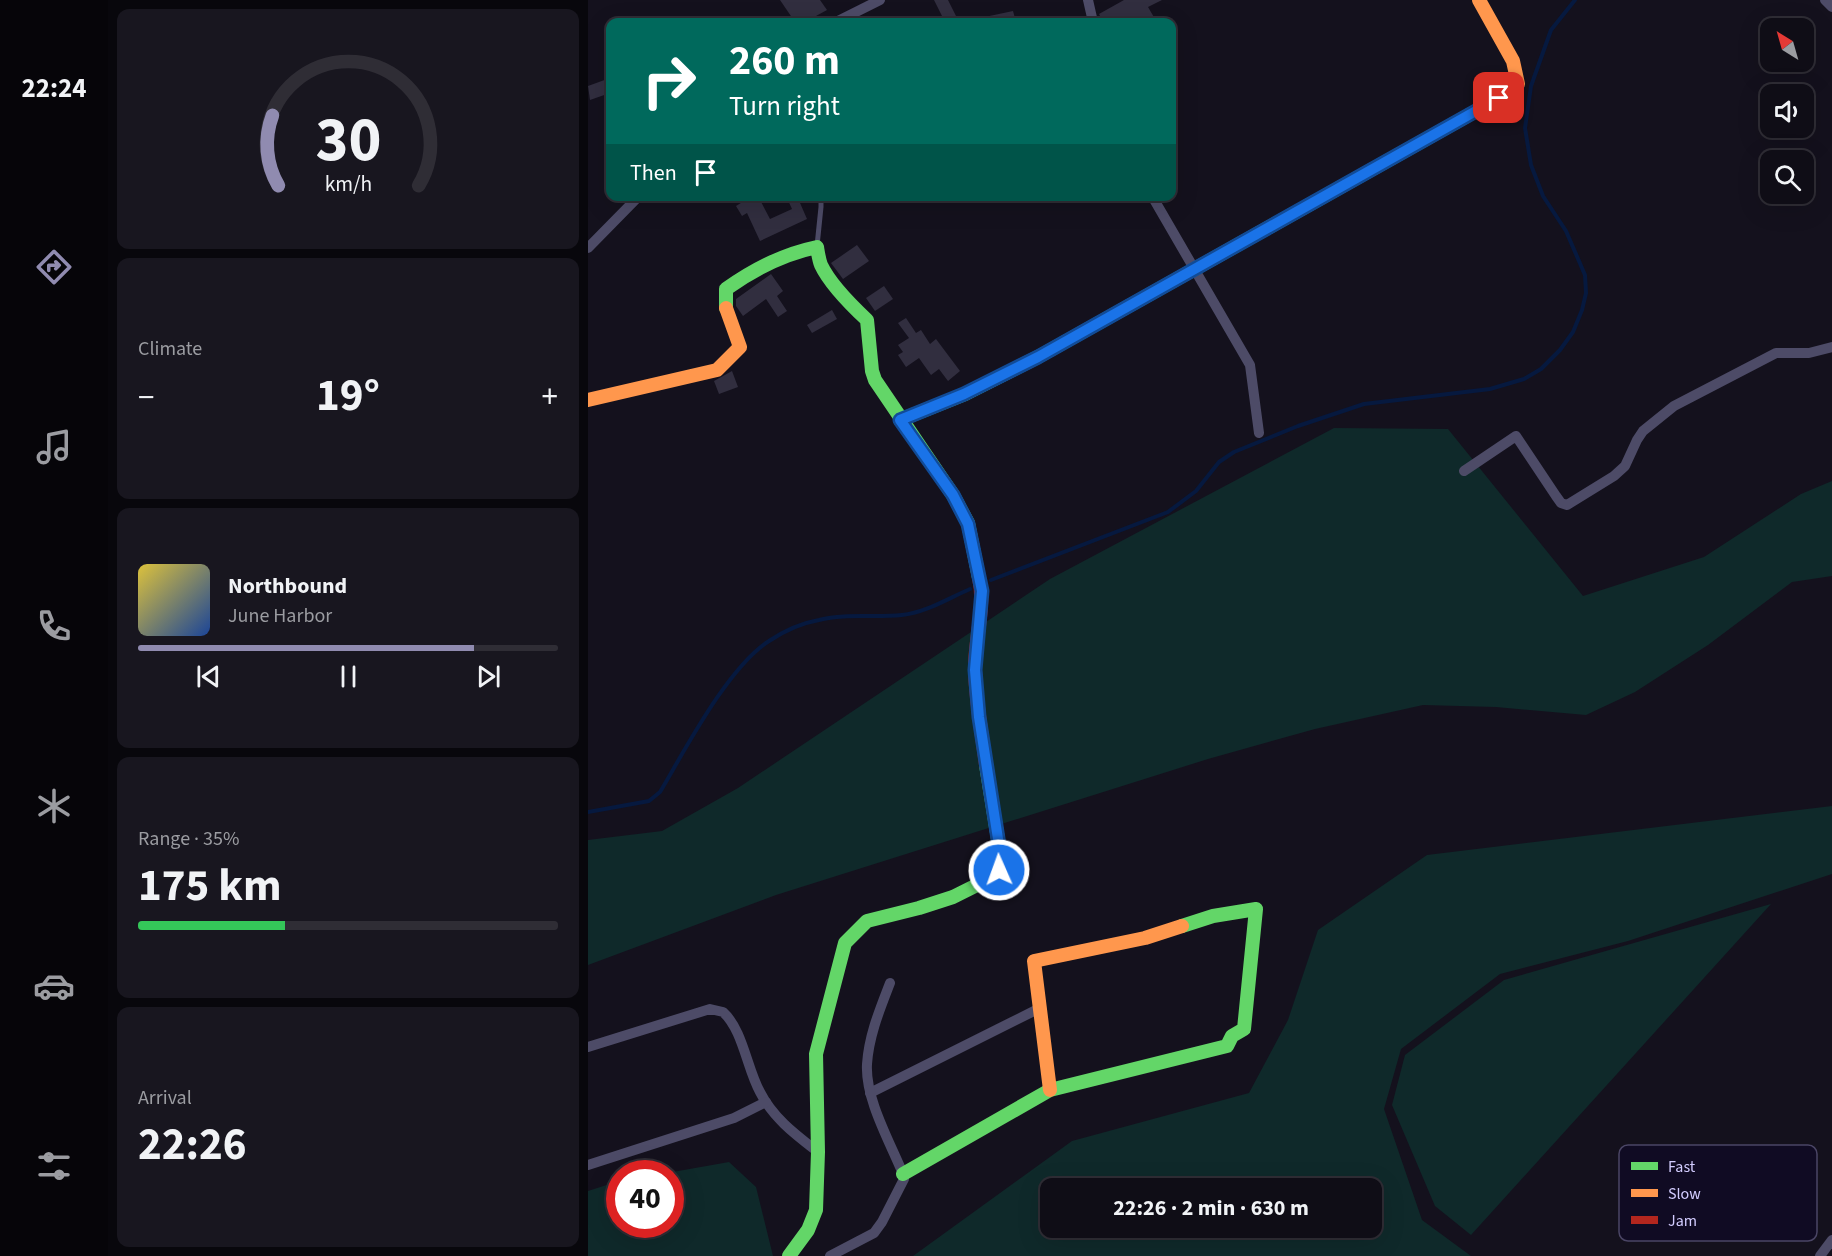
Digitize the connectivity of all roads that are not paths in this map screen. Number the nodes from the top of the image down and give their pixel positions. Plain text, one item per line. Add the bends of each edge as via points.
1 (880, 0) edge
2 (1088, 0) edge
3 (1479, 0) edge
4 (1825, 0) edge
5 (1832, 7) edge
6 (845, 18) edge
7 (1092, 18) edge
8 (634, 201) edge
9 (821, 201) edge
10 (1155, 201) edge
11 (817, 247) junction
12 (588, 248) edge
13 (1195, 269) junction
14 (1832, 347) edge
15 (588, 400) edge
16 (900, 420) junction
17 (1259, 433) dead end
18 (1464, 471) dead end
19 (890, 983) dead end
20 (1040, 1008) junction
21 (588, 1047) edge
22 (1050, 1090) junction
23 (870, 1093) junction
24 (766, 1102) junction
25 (818, 1152) junction
26 (588, 1165) edge
27 (903, 1174) junction
28 (1832, 1240) edge
29 (789, 1256) edge
30 (830, 1256) edge
31 (1820, 1256) edge

1 - 6 street
2 - 7 street
3 - 13 street via 1514,61 1518,84
4 - 5 street
8 - 12 street
9 - 11 lane
10 - 13 street
11 - 15 street via 783,255 726,289 726,310 740,347 717,370
11 - 16 street via 827,274 867,320 875,380
13 - 16 street via 1038,357
13 - 17 street via 1250,365
14 - 18 street via 1809,353 1776,353 1674,406 1643,431 1625,466 1567,505 1561,503 1516,436
16 - 25 street via 953,495 968,524 982,591 975,670 979,717 1001,858 999,870 963,894 867,921 845,943 816,1054
19 - 23 street via 870,1044
20 - 22 street
20 - 22 street via 1034,961 1256,909 1244,1029 1232,1036 1227,1046
20 - 23 street
21 - 24 street via 710,1010 723,1012 733,1025
22 - 27 street
23 - 27 street
24 - 25 street via 785,1126
24 - 26 street via 734,1118
25 - 29 street via 816,1210 808,1230
27 - 30 street via 904,1179 874,1233
28 - 31 street

